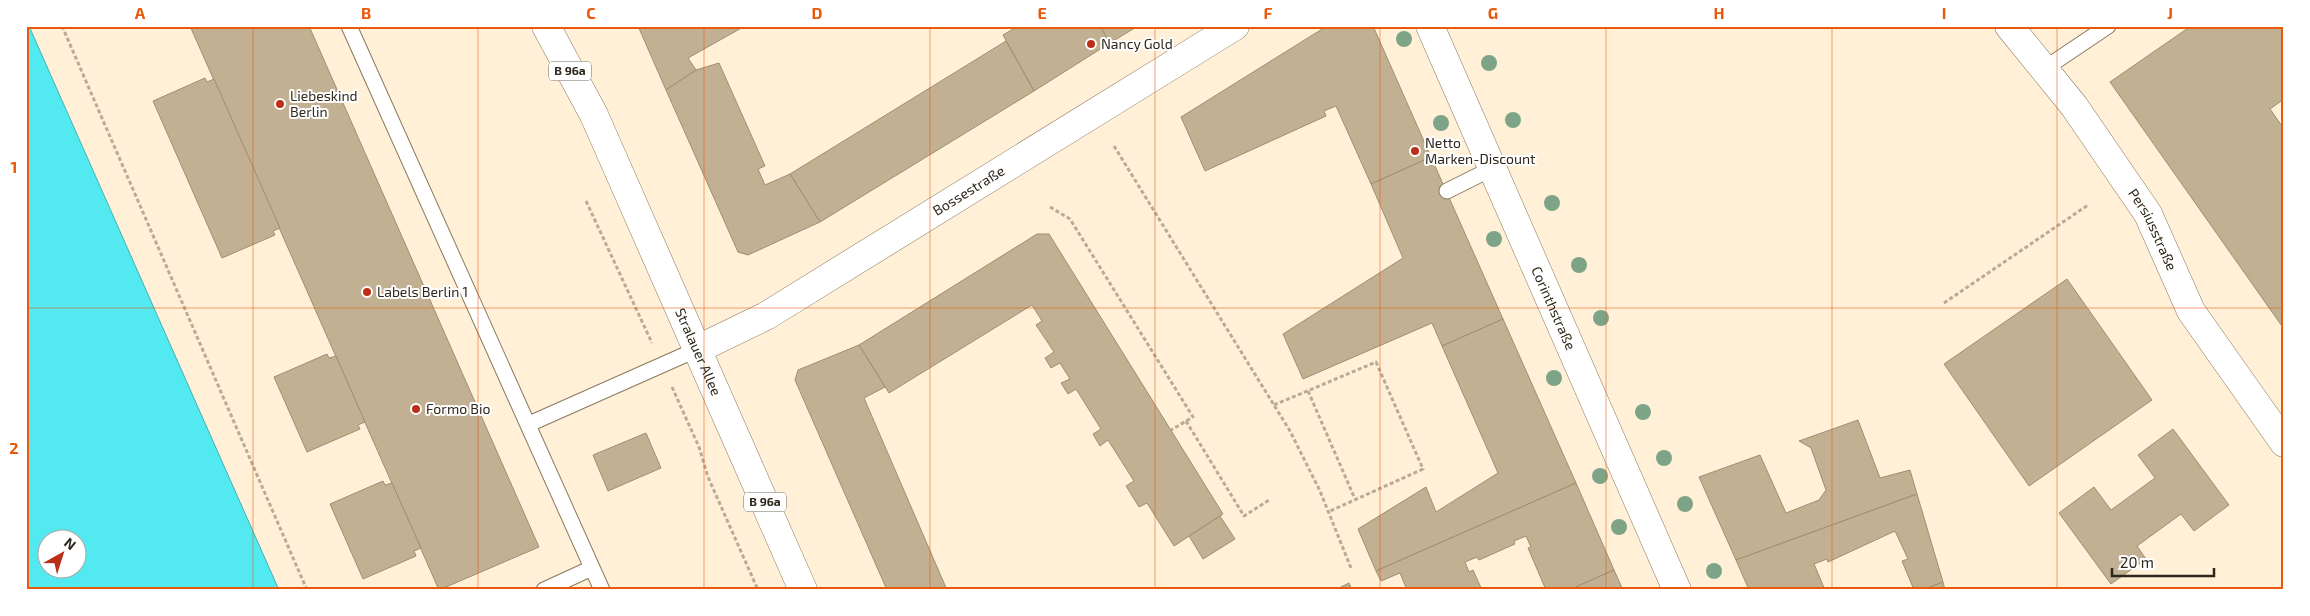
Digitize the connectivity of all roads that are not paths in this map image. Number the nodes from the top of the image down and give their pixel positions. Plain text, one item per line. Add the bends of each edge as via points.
1 (349, 26) edge
2 (546, 26) edge
3 (569, 26) edge
4 (1235, 26) edge
5 (1430, 26) edge
6 (2008, 26) edge
7 (2108, 26) edge
8 (2044, 69) junction
9 (594, 115) junction
10 (1492, 169) junction
11 (1447, 191) dead end
12 (698, 348) junction
13 (529, 424) junction
14 (2284, 443) edge
15 (592, 568) junction
16 (544, 590) edge
17 (602, 590) edge
18 (803, 590) edge
19 (1678, 590) edge

1 - 13 lane
2 - 9 street, Stralauer Allee / B 96a
3 - 9 street, Stralauer Allee / B 96a
4 - 12 street, Bossestraße via 766,316
5 - 10 street, Corinthstraße
6 - 8 street, Persiusstraße
7 - 8 lane
8 - 14 street, Persiusstraße via 2074,106 2148,214 2191,311
9 - 12 street, Stralauer Allee / B 96a
10 - 11 lane
10 - 19 street, Corinthstraße
12 - 13 lane
12 - 18 street, Stralauer Allee / B 96a
13 - 15 lane
15 - 16 lane
15 - 17 lane

